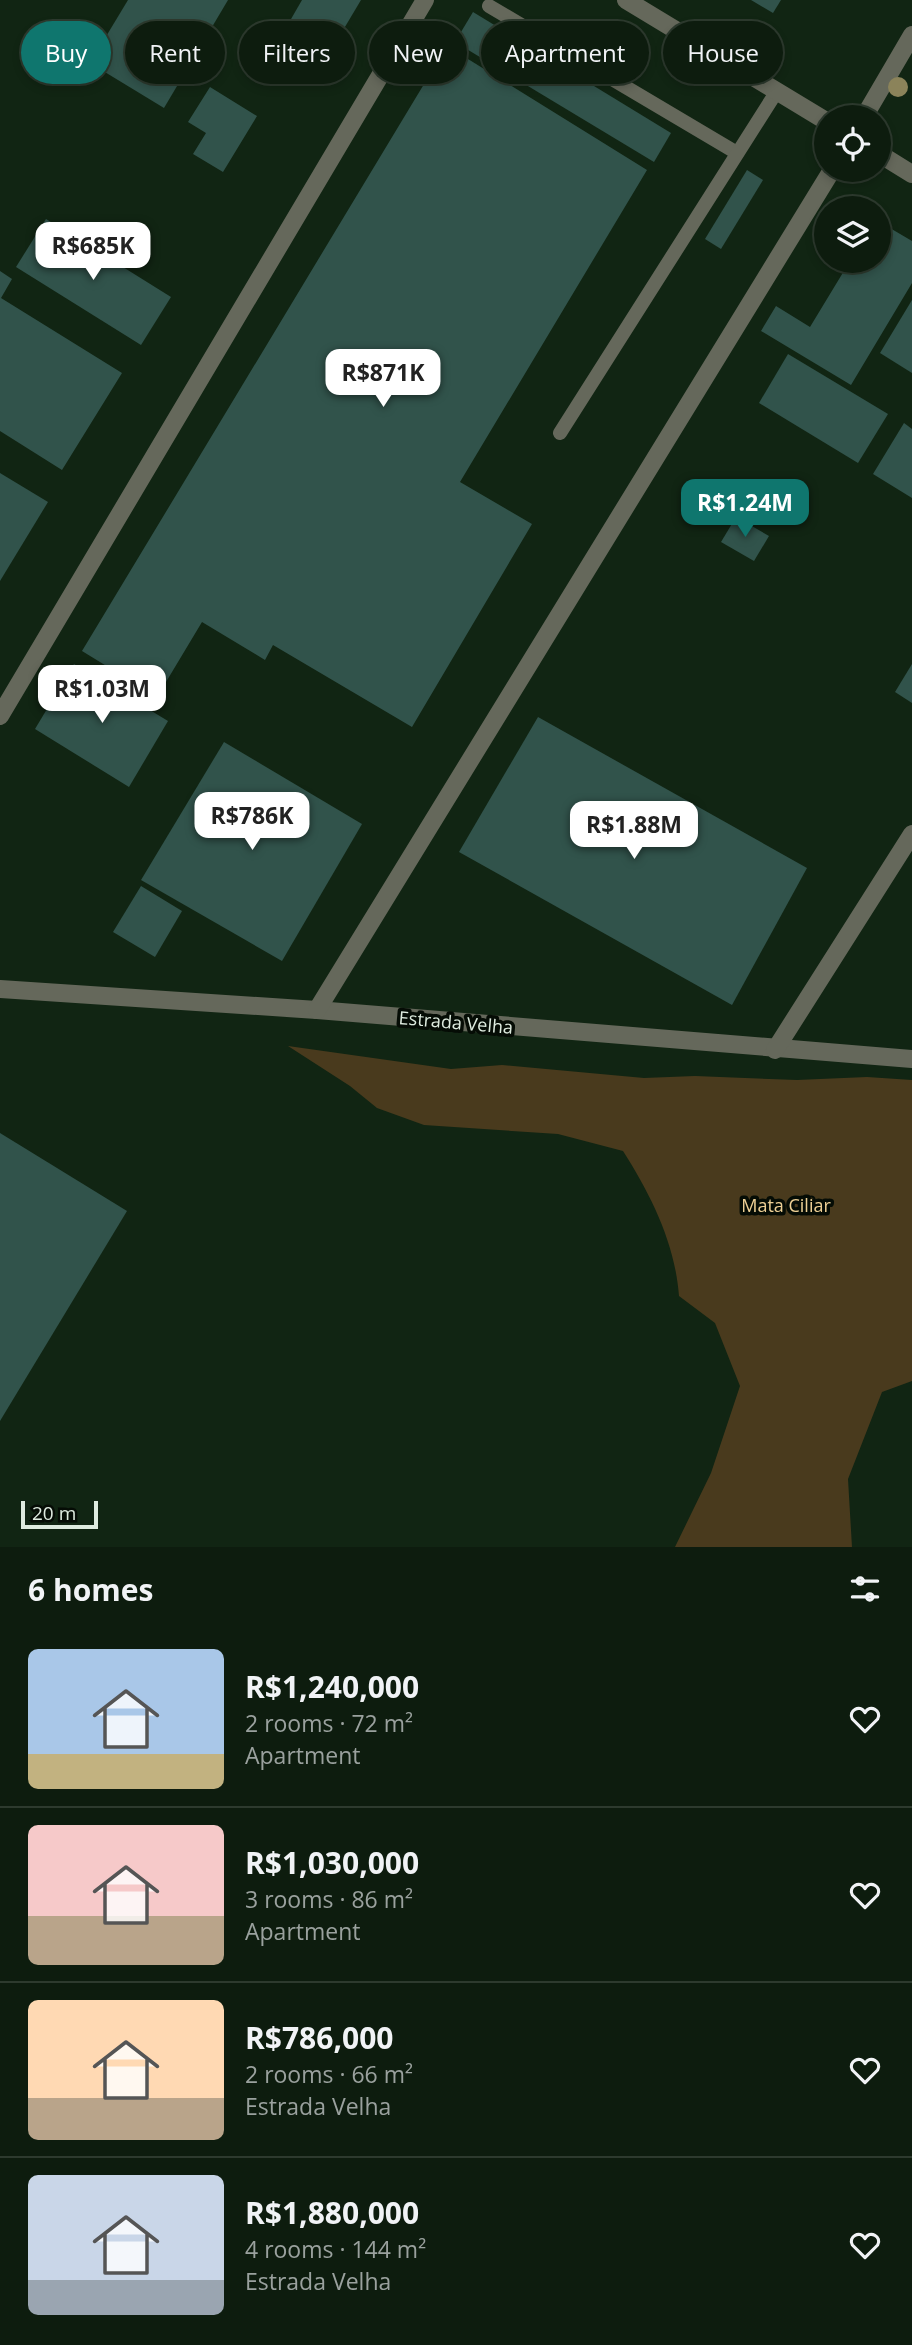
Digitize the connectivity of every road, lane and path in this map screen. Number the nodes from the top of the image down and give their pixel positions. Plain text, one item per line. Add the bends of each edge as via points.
1 (425, 0) edge
2 (626, 0) edge
3 (488, 6) dead end
4 (912, 35) edge
5 (777, 91) junction
6 (871, 105) edge
7 (814, 114) edge
8 (737, 153) junction
9 (891, 161) edge
10 (912, 174) edge
11 (825, 182) edge
12 (560, 433) dead end
13 (0, 716) edge
14 (912, 834) edge
15 (0, 989) edge
16 (317, 1010) junction
17 (775, 1050) junction
18 (912, 1059) edge

1 - 13 street
2 - 5 street
3 - 8 lane
4 - 6 street
5 - 7 street
5 - 8 lane
8 - 12 lane
9 - 10 street
11 - 16 street
14 - 17 street
15 - 16 street, Estrada Velha
16 - 17 street, Estrada Velha
17 - 18 street, Estrada Velha

